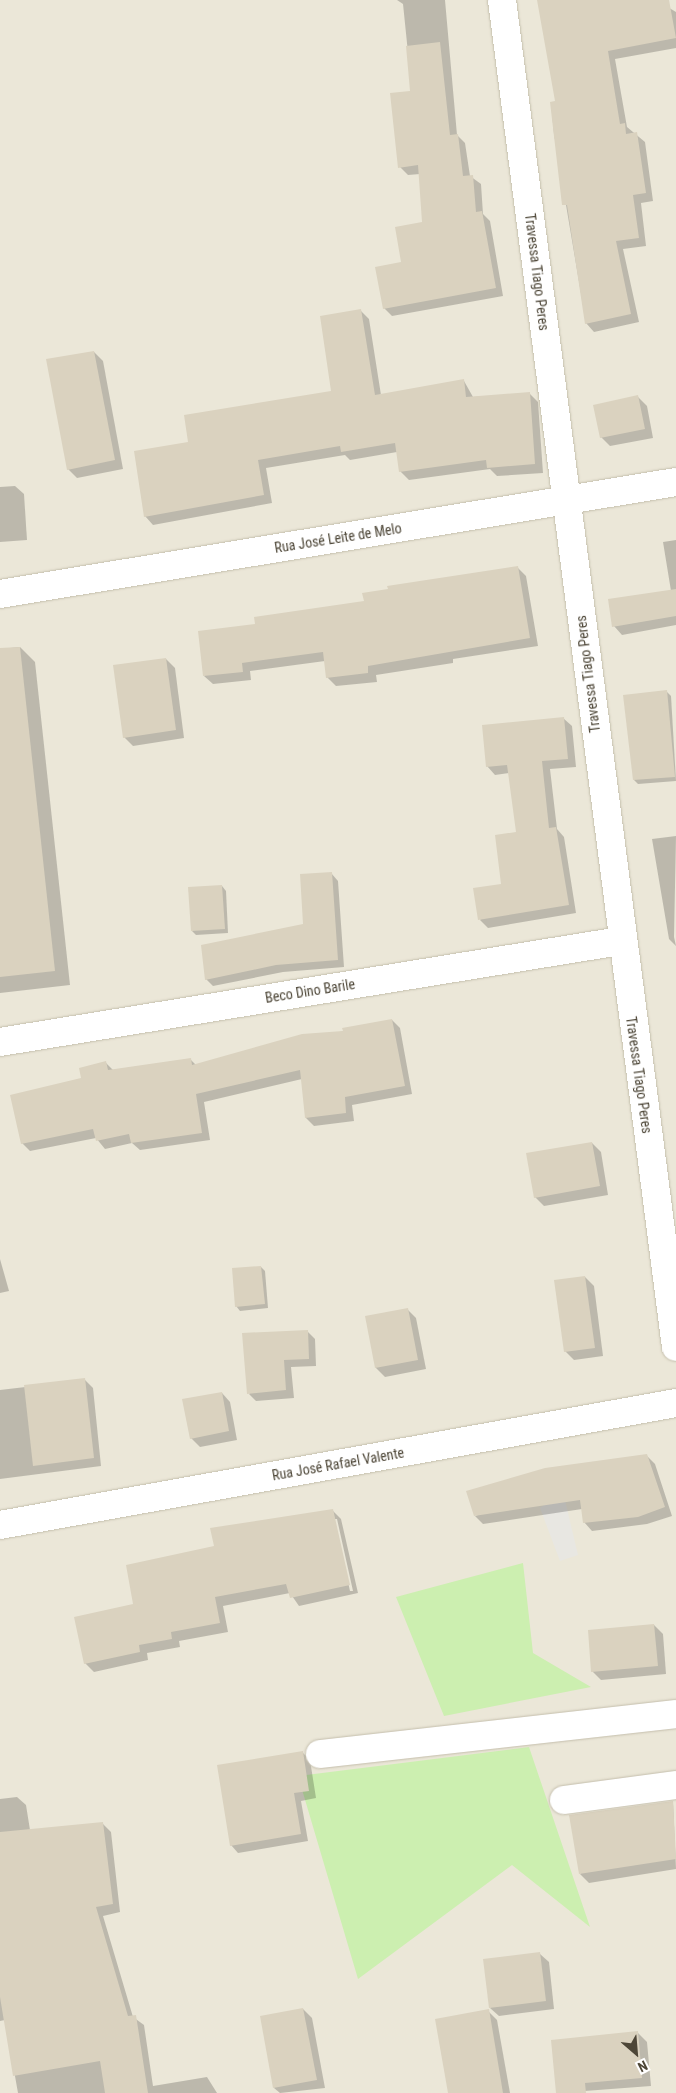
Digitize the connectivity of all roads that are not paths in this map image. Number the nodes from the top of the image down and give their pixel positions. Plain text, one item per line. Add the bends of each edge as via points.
1 (502, 0) edge
2 (676, 482) edge
3 (567, 500) junction
4 (0, 594) edge
5 (620, 941) junction
6 (0, 1042) edge
7 (676, 1347) edge
8 (676, 1403) edge
9 (0, 1525) edge
10 (676, 1714) edge
11 (320, 1754) dead end
12 (676, 1785) edge
13 (564, 1800) dead end

1 - 3 street, Travessa Tiago Peres
2 - 3 street, Rua José Leite de Melo
3 - 4 street, Rua José Leite de Melo
3 - 5 street, Travessa Tiago Peres
5 - 6 street, Beco Dino Barile
5 - 7 street, Travessa Tiago Peres
8 - 9 street, Rua José Rafael Valente
10 - 11 street
12 - 13 street

